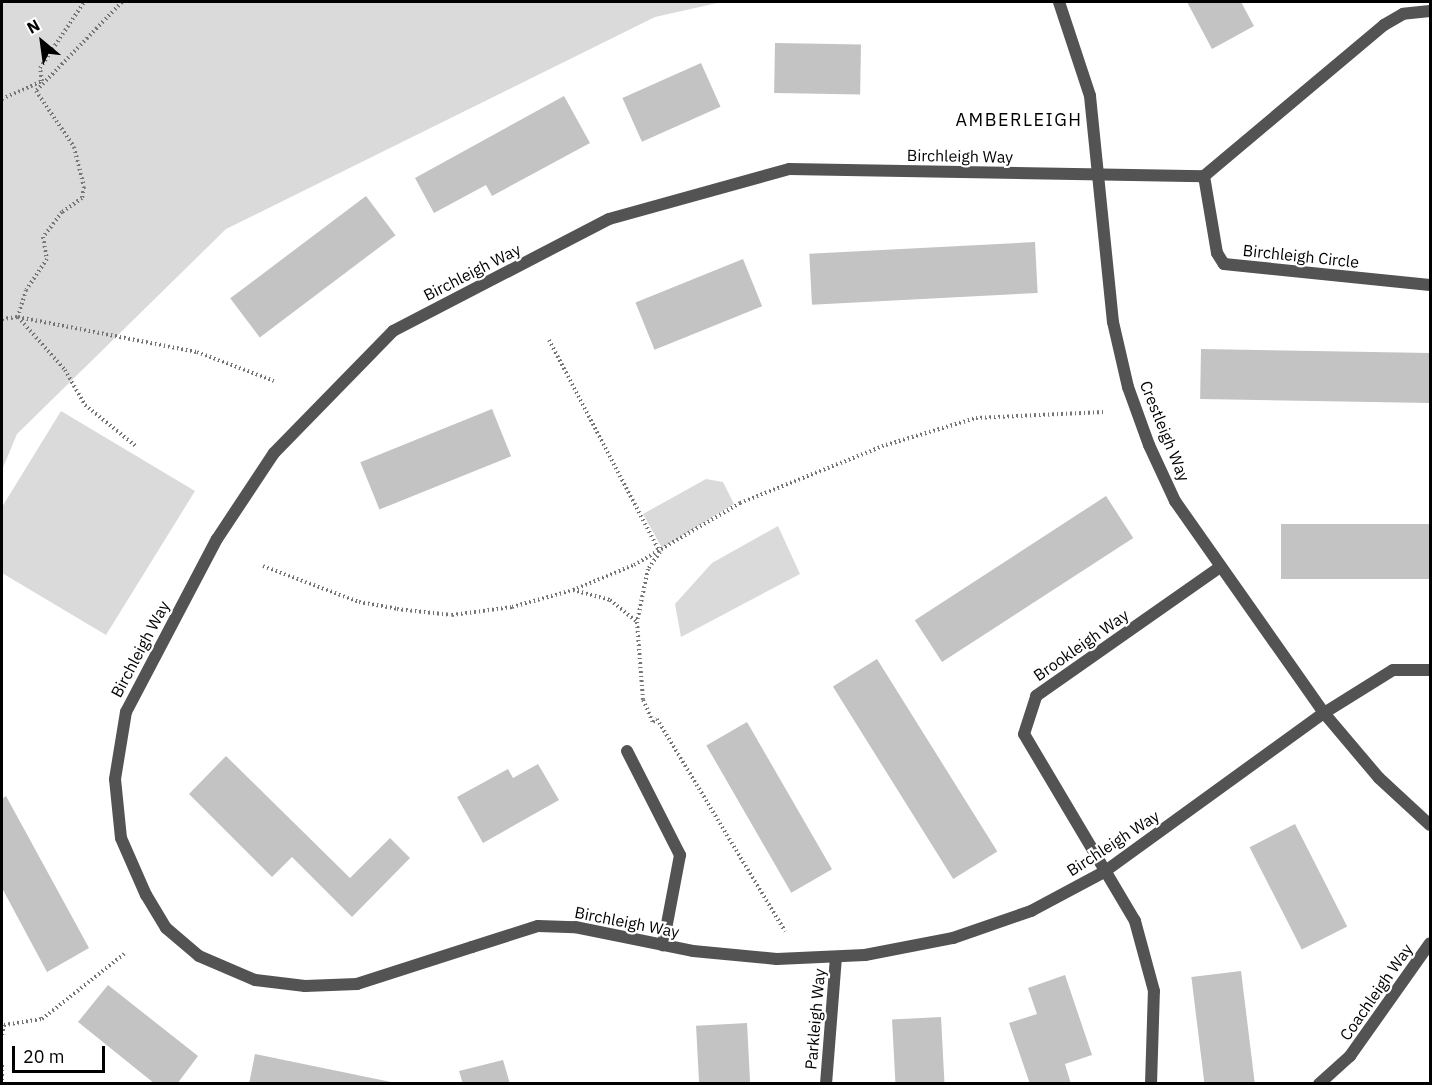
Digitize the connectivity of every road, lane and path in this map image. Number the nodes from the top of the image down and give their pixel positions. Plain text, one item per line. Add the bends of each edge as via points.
1 (84, 2) edge
2 (122, 2) edge
3 (1059, 2) edge
4 (1431, 11) edge
5 (42, 81) junction
6 (2, 99) edge
7 (1100, 176) junction
8 (1204, 176) junction
9 (1431, 285) edge
10 (18, 317) junction
11 (2, 319) edge
12 (549, 340) dead end
13 (274, 381) dead end
14 (1105, 412) dead end
15 (137, 447) dead end
16 (660, 552) junction
17 (263, 566) dead end
18 (1220, 567) junction
19 (573, 590) junction
20 (638, 622) junction
21 (1431, 670) edge
22 (1324, 713) junction
23 (627, 751) dead end
24 (1431, 825) edge
25 (1104, 872) junction
26 (785, 931) dead end
27 (1431, 943) edge
28 (663, 945) junction
29 (124, 954) dead end
30 (836, 958) junction
31 (2, 1035) edge
32 (2, 1065) edge
33 (2, 1082) edge
34 (826, 1083) edge
35 (1151, 1083) edge
36 (1319, 1083) edge

1 - 5 path via 40,68
2 - 5 path
3 - 7 street, Crestleigh Way via 1090,96
4 - 8 street via 1403,14 1384,25
5 - 6 path
5 - 10 path via 36,91 74,147 84,187 82,198 62,212 44,237 47,259 26,290
7 - 8 street
7 - 18 street, Crestleigh Way via 1113,322 1128,387 1149,446 1175,501
7 - 28 street, Birchleigh Way via 789,169 609,219 393,331 274,453 218,539 126,712 115,779 121,838 146,895 166,928 199,956 255,980 305,986 357,984 538,926 575,927
8 - 9 street, Birchleigh Circle via 1217,253 1224,264
10 - 11 path
10 - 13 path via 197,352
10 - 15 path via 65,370 85,405
12 - 16 path
14 - 16 path via 976,418 943,427 748,499
16 - 19 path
16 - 20 path via 648,569
17 - 19 path via 359,602 452,615 512,607
18 - 22 street, Crestleigh Way
18 - 25 street, Brookleigh Way via 1036,696 1024,734
19 - 20 path via 610,600
20 - 26 path via 643,700 653,722 657,719
21 - 22 street, Birchleigh Way via 1393,670
22 - 24 street, Crestleigh Way via 1379,778
22 - 25 street, Birchleigh Way
23 - 28 street via 680,855
25 - 30 street, Birchleigh Way via 1031,910 953,938
25 - 35 street, Brookleigh Way via 1135,921 1154,991
27 - 36 street, Coachleigh Way via 1350,1056
28 - 30 street, Birchleigh Way via 777,959
29 - 31 path via 42,1019 4,1025
30 - 34 street, Parkleigh Way
32 - 33 path

